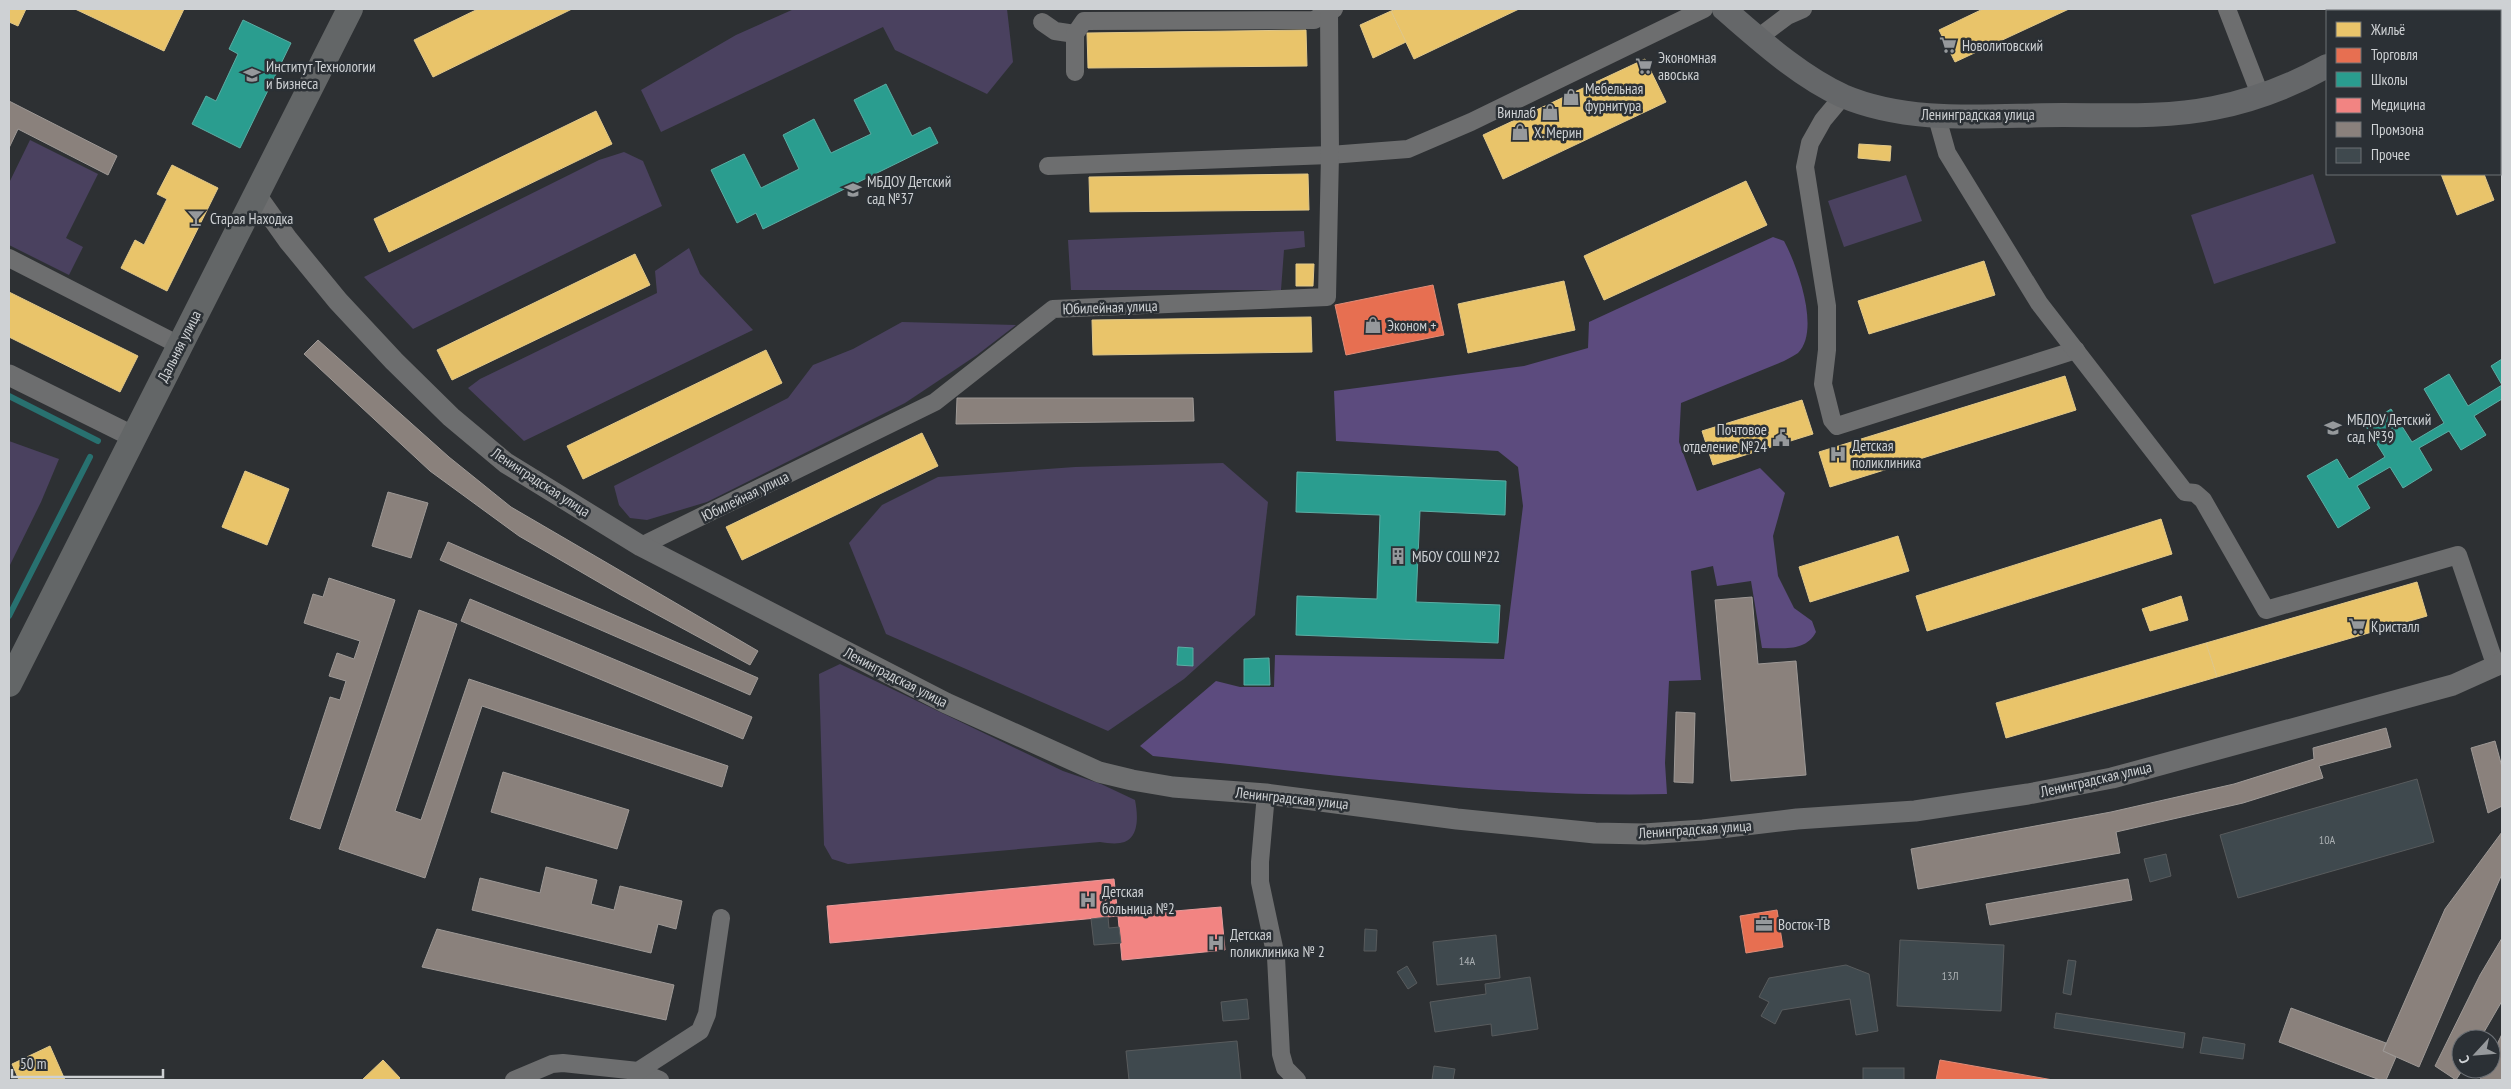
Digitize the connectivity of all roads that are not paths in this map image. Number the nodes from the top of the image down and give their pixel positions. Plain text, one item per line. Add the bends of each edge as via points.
1 (350, 9) edge
2 (1331, 9) edge
3 (1704, 9) edge
4 (1724, 9) edge
5 (1803, 9) edge
6 (2227, 9) edge
7 (1042, 22) dead end
8 (1074, 34) junction
9 (1758, 38) junction
10 (2326, 66) edge
11 (1075, 72) dead end
12 (1843, 96) junction
13 (2261, 97) junction
14 (1936, 114) junction
15 (1330, 155) junction
16 (1048, 166) dead end
17 (256, 195) junction
18 (9, 258) edge
19 (180, 345) junction
20 (2076, 350) junction
21 (9, 375) edge
22 (134, 437) junction
23 (642, 546) junction
24 (2499, 665) edge
25 (9, 684) edge
26 (1266, 794) junction
27 (721, 918) dead end
28 (638, 1071) junction
29 (514, 1080) edge
30 (660, 1080) edge
31 (1297, 1080) edge

1 - 17 main road, Дальняя улица
2 - 8 street via 1314,20 1084,22
2 - 15 street, Юбилейная улица
3 - 15 street via 1471,122 1408,149
4 - 9 main road, Ленинградская улица
5 - 9 street via 1787,16
6 - 13 street
7 - 8 street via 1055,31
8 - 11 street
9 - 12 main road, Ленинградская улица via 1818,83
10 - 13 main road, Ленинградская улица
12 - 14 main road, Ленинградская улица via 1876,107 1913,114
12 - 20 street via 1823,120 1810,143 1805,167 1827,306 1823,384 1832,420 1837,426
13 - 14 main road, Ленинградская улица via 2213,109 2156,115
14 - 20 street via 1947,153 2039,304
15 - 16 street
15 - 23 street, Юбилейная улица via 1327,297 1053,309 935,402
17 - 19 main road, Дальняя улица
17 - 23 street, Ленинградская улица via 338,301 450,416 506,463
18 - 19 street
19 - 22 main road, Дальняя улица
20 - 24 street via 2185,492 2195,493 2203,500 2266,610 2458,555
21 - 22 street
22 - 25 main road, Дальняя улица
23 - 26 street, Ленинградская улица via 946,703 1099,772 1173,787
24 - 26 street, Ленинградская улица via 2453,684 2112,778 1915,811 1693,831 1595,833
26 - 31 street via 1260,882 1276,957 1282,1054 1285,1068
27 - 28 street via 707,1014 700,1032
28 - 29 street via 564,1062
28 - 30 street

